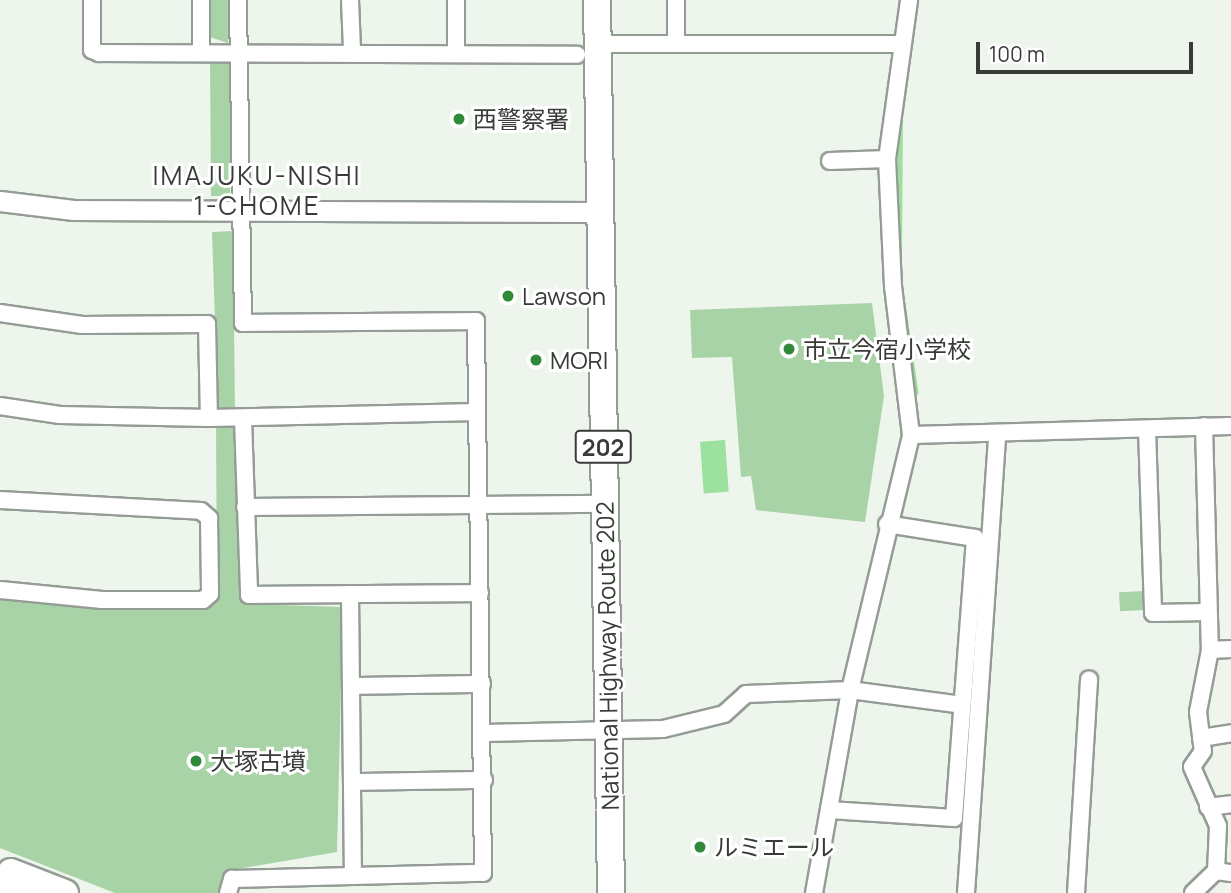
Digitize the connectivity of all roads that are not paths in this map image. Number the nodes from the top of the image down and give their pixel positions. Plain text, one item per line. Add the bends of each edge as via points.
1 (92, 0) edge
2 (201, 0) edge
3 (238, 0) edge
4 (351, 0) edge
5 (456, 0) edge
6 (591, 0) edge
7 (597, 0) edge
8 (606, 0) edge
9 (676, 0) edge
10 (909, 0) edge
11 (676, 44) junction
12 (898, 44) junction
13 (590, 46) junction
14 (352, 50) junction
15 (238, 51) junction
16 (201, 52) junction
17 (456, 53) junction
18 (887, 159) junction
19 (830, 161) dead end
20 (0, 201) edge
21 (242, 212) junction
22 (596, 212) junction
23 (0, 313) edge
24 (0, 406) edge
25 (477, 412) junction
26 (209, 418) junction
27 (243, 419) junction
28 (1204, 426) junction
29 (1231, 426) edge
30 (1147, 429) junction
31 (997, 434) junction
32 (911, 435) junction
33 (0, 500) edge
34 (477, 503) junction
35 (604, 504) junction
36 (245, 507) junction
37 (887, 523) junction
38 (0, 590) edge
39 (480, 593) junction
40 (350, 594) junction
41 (1208, 612) junction
42 (1231, 649) edge
43 (1210, 650) junction
44 (1089, 678) dead end
45 (482, 684) junction
46 (351, 686) junction
47 (850, 690) junction
48 (962, 705) junction
49 (611, 732) junction
50 (484, 733) junction
51 (1231, 733) edge
52 (1201, 738) junction
53 (484, 780) junction
54 (353, 782) junction
55 (1231, 804) edge
56 (1208, 807) junction
57 (829, 810) junction
58 (0, 867) edge
59 (1223, 872) edge
60 (353, 876) junction
61 (0, 880) edge
62 (33, 893) edge
63 (65, 893) edge
64 (228, 893) edge
65 (611, 893) edge
66 (814, 893) edge
67 (966, 893) edge
68 (1076, 893) edge
69 (1193, 893) edge

1 - 16 street via 92,50
2 - 16 street
3 - 15 street
4 - 14 street
5 - 17 street
6 - 13 street
7 - 13 highway, National Highway Route 202 / 202
8 - 13 street
9 - 11 street
10 - 12 street
11 - 12 street
11 - 13 street
12 - 18 street
13 - 17 street
13 - 22 highway, National Highway Route 202 / 202
14 - 15 street
14 - 17 street
15 - 16 street
15 - 21 street
18 - 19 street
18 - 32 street via 893,286
20 - 21 street via 73,209
21 - 22 street
21 - 25 street via 243,323 476,321
22 - 35 highway, National Highway Route 202 / 202
23 - 26 street via 82,325 207,324
24 - 26 street via 72,416
25 - 27 street
25 - 34 street
26 - 27 street
27 - 36 street
28 - 29 street
28 - 30 street
28 - 41 street
30 - 31 street
30 - 41 street via 1153,613
31 - 32 street
31 - 67 street
32 - 37 street
33 - 38 street via 201,511 209,518 210,594 203,600 103,600
34 - 35 street
34 - 36 street
34 - 39 street
35 - 49 highway, National Highway Route 202 / 202
36 - 40 street via 249,595
37 - 47 street
37 - 48 street via 975,537
39 - 40 street
39 - 45 street
40 - 46 street
41 - 43 street
42 - 43 street
43 - 52 street via 1198,712
44 - 68 street
45 - 46 street
45 - 50 street
46 - 54 street
47 - 48 street
47 - 49 street via 746,694 724,714 663,729
47 - 57 street
48 - 57 street via 954,818
49 - 50 street
49 - 65 highway, National Highway Route 202 / 202
50 - 53 street
51 - 52 street
52 - 56 street via 1203,751 1192,767
53 - 54 street
53 - 60 street via 483,873
54 - 60 street
55 - 56 street
56 - 59 street via 1218,826
57 - 66 street
58 - 63 highway
59 - 69 street
60 - 64 street via 232,879
61 - 62 highway

